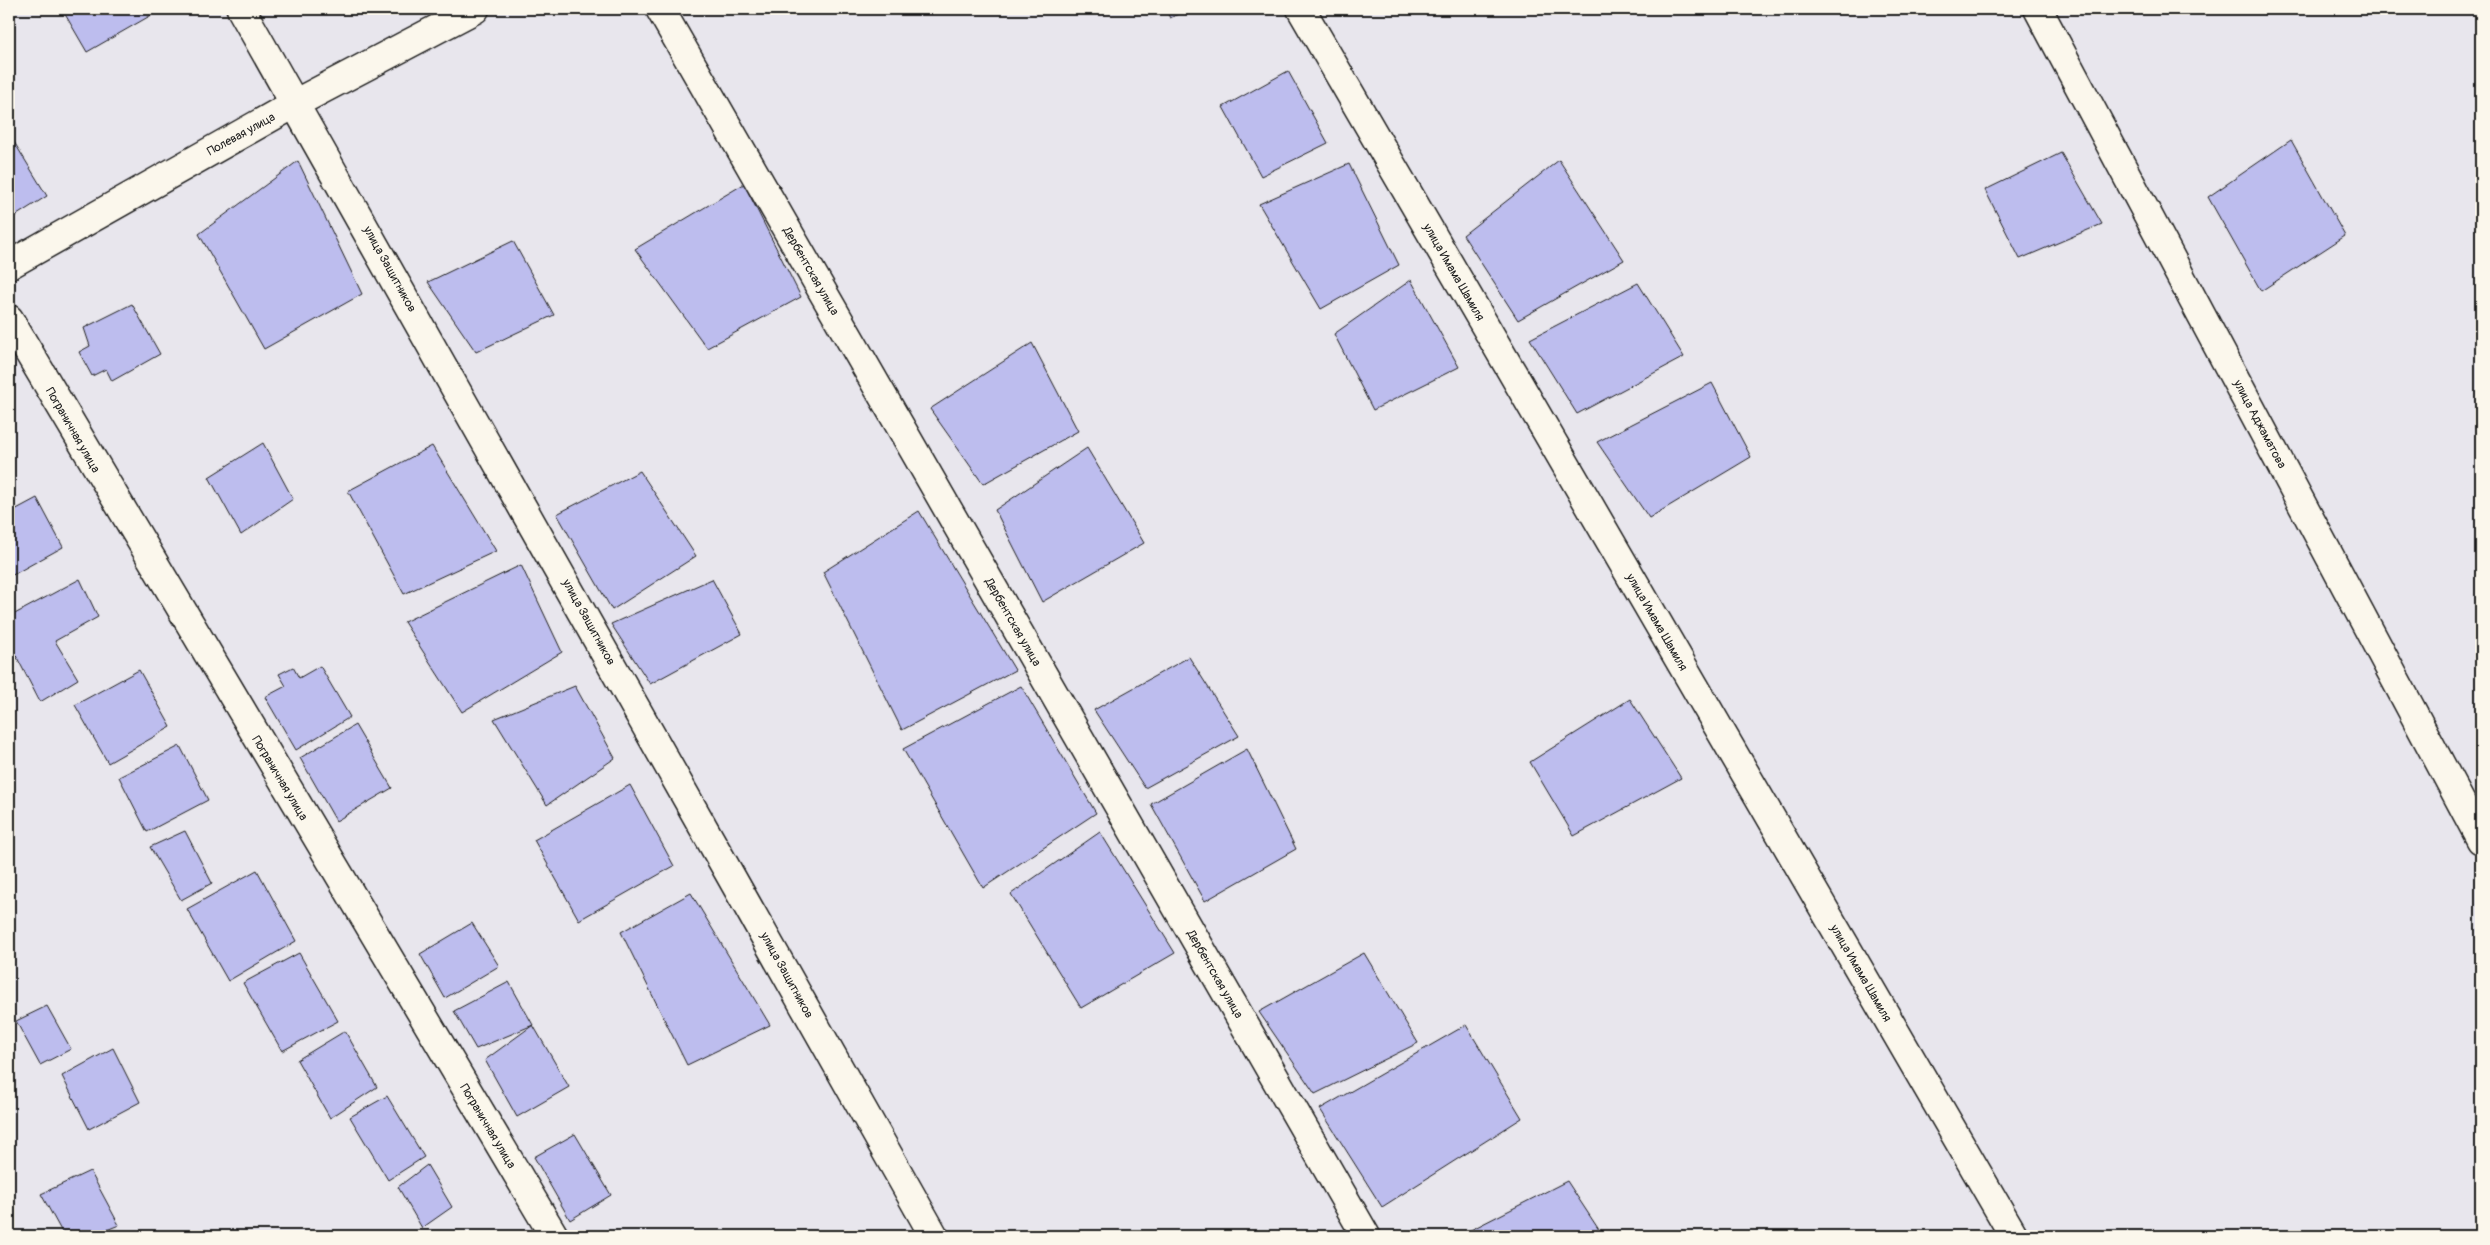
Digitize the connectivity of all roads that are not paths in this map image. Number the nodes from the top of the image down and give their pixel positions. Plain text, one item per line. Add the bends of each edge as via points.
1 (241, 9) edge
2 (476, 9) edge
3 (660, 9) edge
4 (1301, 9) edge
5 (2038, 9) edge
6 (296, 103) junction
7 (9, 265) edge
8 (9, 319) edge
9 (2481, 840) edge
10 (554, 1236) edge
11 (934, 1236) edge
12 (1366, 1236) edge
13 (2014, 1236) edge

1 - 6 street, улица Защитников
2 - 6 street, Полевая улица
3 - 12 street, Дербентская улица
4 - 13 street, улица Имама Шамиля
5 - 9 street, улица Аджаматова
6 - 7 street, Полевая улица
6 - 11 street, улица Защитников
8 - 10 street, Пограничная улица

